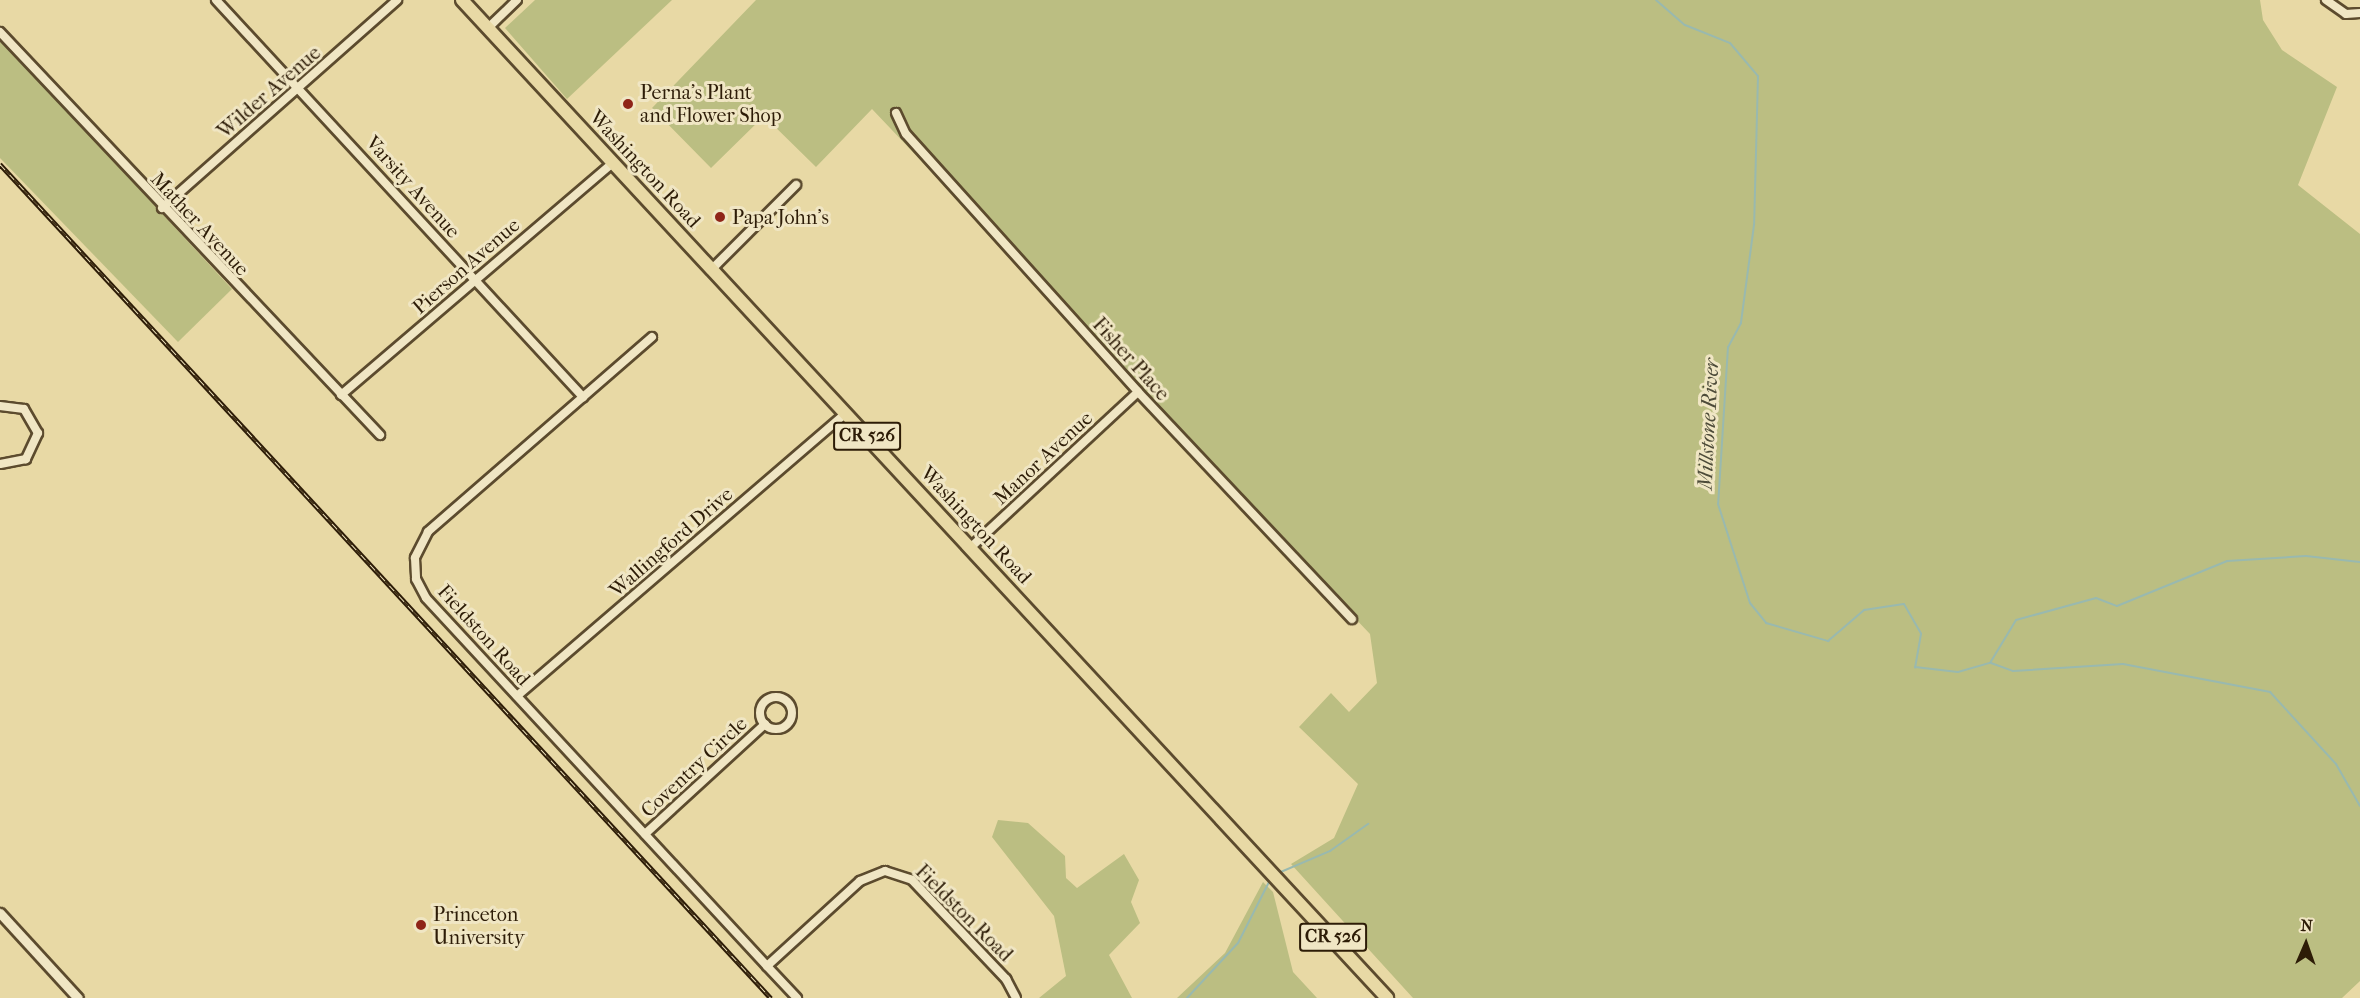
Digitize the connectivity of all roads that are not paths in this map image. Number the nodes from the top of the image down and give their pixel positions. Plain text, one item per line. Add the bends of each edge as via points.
1 (216, 0) edge
2 (397, 0) edge
3 (462, 0) edge
4 (517, 0) edge
5 (2326, 0) edge
6 (2360, 13) edge
7 (488, 28) junction
8 (0, 32) edge
9 (300, 88) junction
10 (896, 113) dead end
11 (613, 163) junction
12 (796, 185) dead end
13 (162, 208) junction
14 (712, 269) junction
15 (476, 280) junction
16 (652, 337) dead end
17 (1138, 392) junction
18 (341, 395) junction
19 (583, 398) junction
20 (0, 406) edge
21 (846, 414) junction
22 (381, 435) dead end
23 (0, 464) edge
24 (970, 548) junction
25 (1352, 619) dead end
26 (517, 696) junction
27 (765, 724) junction
28 (645, 834) junction
29 (0, 913) edge
30 (767, 966) junction
31 (78, 998) edge
32 (797, 998) edge
33 (1016, 998) edge
34 (1387, 998) edge

1 - 9 street, Varsity Avenue
2 - 9 street, Wilder Avenue
3 - 7 main road, Washington Road / CR 526
4 - 7 street
5 - 6 street via 2345,14
7 - 11 main road, Washington Road / CR 526
8 - 13 street, Mather Avenue
9 - 13 street, Wilder Avenue
9 - 15 street, Varsity Avenue
10 - 17 street, Fisher Place via 906,134
11 - 14 main road, Washington Road / CR 526
11 - 15 street, Pierson Avenue
12 - 14 street
13 - 18 street, Mather Avenue
14 - 21 main road, Washington Road / CR 526
15 - 18 street, Pierson Avenue
15 - 19 street, Varsity Avenue
16 - 19 street, Fieldston Road
17 - 24 street, Manor Avenue
17 - 25 street, Fisher Place
18 - 22 street, Mather Avenue
19 - 26 street, Fieldston Road via 428,532 415,558 416,579 426,598
20 - 23 street via 24,409 38,433 26,459
21 - 24 main road, Washington Road / CR 526
21 - 26 street, Wallingford Drive
24 - 34 main road, Washington Road / CR 526
26 - 28 street, Fieldston Road
27 - 27 street, Coventry Circle via 776,729 787,725 792,713 788,702 777,697 765,701 760,712
27 - 28 street, Coventry Circle
28 - 30 street, Fieldston Road
29 - 31 street
30 - 32 street, Fieldston Road
30 - 33 street, Fieldston Road via 860,881 874,872 894,871 912,880 1006,979

